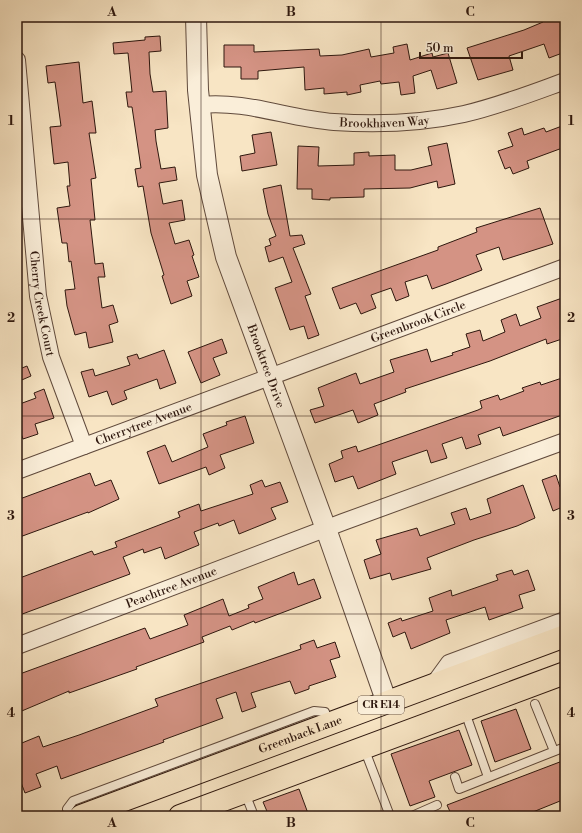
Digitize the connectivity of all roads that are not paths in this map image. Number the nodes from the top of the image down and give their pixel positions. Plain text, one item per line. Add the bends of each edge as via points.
1 (196, 17) edge
2 (17, 60) edge
3 (565, 81) edge
4 (200, 105) junction
5 (565, 266) edge
6 (270, 377) junction
7 (565, 441) edge
8 (84, 446) junction
9 (17, 471) edge
10 (326, 529) junction
11 (565, 620) edge
12 (565, 636) edge
13 (17, 646) edge
14 (565, 673) edge
15 (433, 685) junction
16 (387, 703) junction
17 (535, 704) dead end
18 (464, 710) junction
19 (330, 724) junction
20 (363, 747) junction
21 (565, 747) edge
22 (554, 751) junction
23 (455, 776) dead end
24 (488, 777) junction
25 (245, 792) junction
26 (437, 805) dead end
27 (70, 816) edge
28 (81, 816) edge
29 (180, 816) edge
30 (254, 816) edge
31 (390, 816) edge
32 (412, 816) edge

1 - 4 street, Brooktree Drive
2 - 8 street, Cherry Creek Court via 38,296 51,357
3 - 4 street, Brookhaven Way via 464,114 407,122 334,122 247,105
4 - 6 street, Brooktree Drive via 207,175 226,257
5 - 6 street, Greenbrook Circle
6 - 8 street, Cherrytree Avenue
6 - 10 street, Brooktree Drive
7 - 10 street
8 - 9 street, Cherrytree Avenue
10 - 13 street, Peachtree Avenue
10 - 16 street, Brooktree Drive
11 - 15 street via 450,663
12 - 15 main road, Greenback Lane / CR E14
14 - 18 main road, CR E14
15 - 16 main road, Greenback Lane / CR E14
16 - 19 main road, Greenback Lane / CR E14
16 - 20 main road
17 - 22 lane
18 - 20 main road, CR E14
18 - 24 lane
19 - 27 lane via 325,712 314,711 73,801 67,809
19 - 28 main road, Greenback Lane / CR E14
20 - 25 main road, CR E14
20 - 31 lane
21 - 22 lane
22 - 24 lane
23 - 24 lane via 459,789
25 - 29 main road, CR E14
25 - 30 lane
26 - 32 lane

